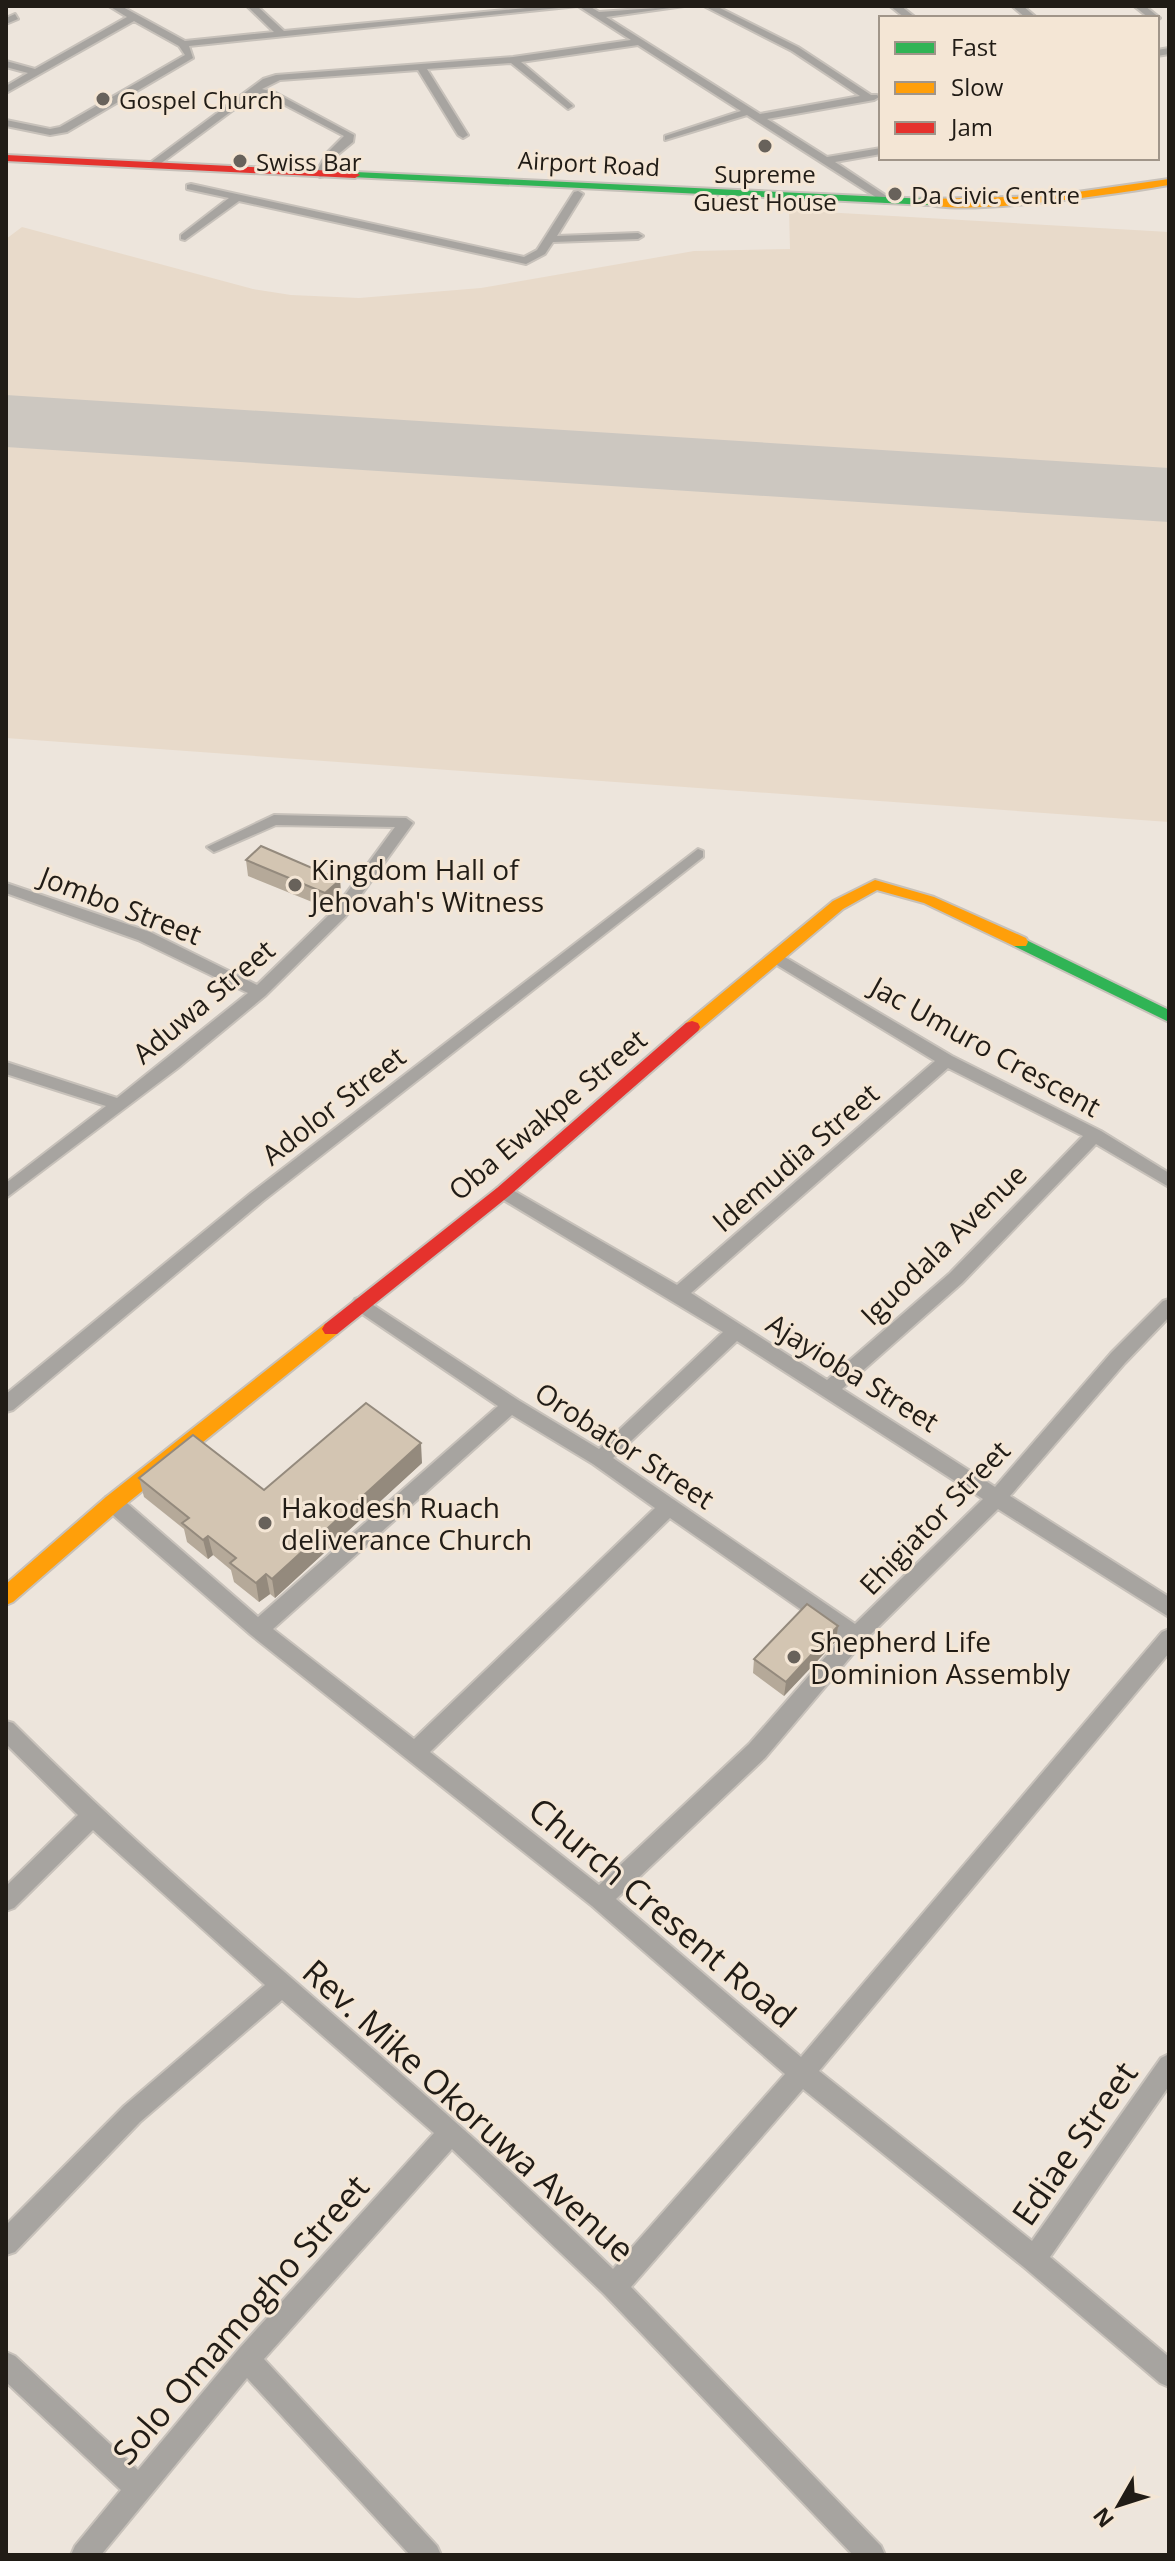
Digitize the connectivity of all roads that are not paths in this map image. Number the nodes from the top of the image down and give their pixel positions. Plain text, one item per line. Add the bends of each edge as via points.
1 (114, 6) edge
2 (252, 6) edge
3 (574, 6) edge
4 (583, 6) edge
5 (679, 6) edge
6 (709, 6) edge
7 (599, 15) junction
8 (134, 17) junction
9 (283, 36) junction
10 (639, 42) junction
11 (183, 44) junction
12 (513, 60) junction
13 (6, 64) edge
14 (420, 65) junction
15 (37, 73) junction
16 (6, 90) edge
17 (256, 90) junction
18 (875, 97) edge
19 (568, 106) dead end
20 (750, 111) junction
21 (760, 117) junction
22 (6, 123) edge
23 (463, 135) dead end
24 (669, 138) dead end
25 (879, 151) edge
26 (6, 158) edge
27 (827, 160) junction
28 (6, 165) edge
29 (152, 165) junction
30 (320, 174) junction
31 (1169, 182) edge
32 (191, 187) dead end
33 (1169, 192) edge
34 (578, 194) junction
35 (662, 195) junction
36 (237, 197) junction
37 (889, 201) junction
38 (638, 236) dead end
39 (185, 237) dead end
40 (549, 239) junction
41 (214, 847) dead end
42 (698, 854) dead end
43 (6, 888) edge
44 (778, 958) junction
45 (259, 992) junction
46 (1169, 1017) edge
47 (946, 1060) junction
48 (6, 1068) edge
49 (117, 1104) junction
50 (1095, 1135) junction
51 (1169, 1181) edge
52 (6, 1192) edge
53 (503, 1192) junction
54 (678, 1294) junction
55 (361, 1304) junction
56 (1169, 1306) edge
57 (735, 1331) junction
58 (828, 1390) junction
59 (6, 1405) edge
60 (511, 1405) junction
61 (600, 1459) junction
62 (999, 1496) junction
63 (113, 1503) junction
64 (670, 1506) junction
65 (6, 1596) edge
66 (1169, 1608) edge
67 (258, 1629) junction
68 (856, 1636) junction
69 (1169, 1638) edge
70 (6, 1730) edge
71 (415, 1752) junction
72 (90, 1818) junction
73 (600, 1899) junction
74 (6, 1901) edge
75 (280, 1987) junction
76 (1169, 2066) edge
77 (802, 2073) junction
78 (451, 2132) junction
79 (6, 2243) edge
80 (1034, 2259) junction
81 (615, 2286) junction
82 (247, 2359) junction
83 (6, 2365) edge
84 (1169, 2374) edge
85 (137, 2487) junction
86 (84, 2555) edge
87 (428, 2555) edge
88 (872, 2555) edge

1 - 8 street
2 - 9 street
3 - 9 street
4 - 7 street
5 - 7 street
6 - 18 street
7 - 10 street
8 - 11 street
8 - 15 street
9 - 11 street
10 - 12 street
10 - 20 street
11 - 22 street via 191,53 187,58 63,130
12 - 14 street
12 - 19 street
13 - 15 street
14 - 17 street via 279,77
14 - 23 street
15 - 16 street
17 - 29 street
17 - 30 street via 349,135
18 - 21 street
20 - 21 street
20 - 24 street
21 - 27 street
25 - 27 street
26 - 29 main road, Airport Road
27 - 37 street
28 - 34 main road, Airport Road
29 - 30 main road, Airport Road
30 - 35 main road, Airport Road
31 - 37 main road, Airport Road via 1016,204
32 - 36 street
33 - 35 main road, Airport Road via 1010,212
34 - 35 main road, Airport Road
34 - 40 street
35 - 37 main road, Airport Road
36 - 39 street
36 - 40 street via 515,260 537,256
38 - 40 street
41 - 45 street, Aduwa Street via 274,820 406,823 331,923
42 - 59 street, Adolor Street via 257,1197
43 - 45 street, Jombo Street via 144,936
44 - 46 main road, Oba Ewakpe Street via 858,890 890,884
44 - 47 street, Jac Umuro Crescent
44 - 53 main road, Oba Ewakpe Street via 767,962
45 - 49 street, Aduwa Street via 191,1051
47 - 50 street, Jac Umuro Crescent
47 - 54 street, Idemudia Street
48 - 49 street
49 - 52 street, Aduwa Street
50 - 51 street, Jac Umuro Crescent
50 - 58 street, Iguodala Avenue via 956,1278
53 - 54 street, Ajayioba Street
53 - 55 main road, Oba Ewakpe Street
54 - 57 street, Ajayioba Street
55 - 60 street, Orobator Street
55 - 63 main road, Oba Ewakpe Street
56 - 62 street, Ehigiator Street
57 - 58 street, Ajayioba Street
57 - 61 street
58 - 62 street, Ajayioba Street
60 - 61 street, Orobator Street
60 - 67 street
61 - 64 street, Orobator Street
62 - 66 street, Ajayioba Street
62 - 68 street, Ehigiator Street
63 - 65 main road, Oba Ewakpe Street
63 - 67 street, Church Cresent Road
64 - 68 street, Orobator Street
64 - 71 street
67 - 71 street, Church Cresent Road
68 - 73 street, Ehigiator Street via 757,1751
69 - 77 street
70 - 72 street, Rev. Mike Okoruwa Avenue
71 - 73 street, Church Cresent Road
72 - 74 street
72 - 75 street, Rev. Mike Okoruwa Avenue
73 - 77 street, Church Cresent Road
75 - 78 street, Rev. Mike Okoruwa Avenue
75 - 79 street via 132,2114
76 - 80 street, Ediae Street
77 - 80 street, Church Cresent Road
77 - 81 street
78 - 81 street, Rev. Mike Okoruwa Avenue
78 - 82 street, Solo Omamogho Street
80 - 84 street, Church Cresent Road
81 - 88 street, Rev. Mike Okoruwa Avenue
82 - 85 street, Solo Omamogho Street
82 - 87 street
83 - 85 street
85 - 86 street, Solo Omamogho Street

